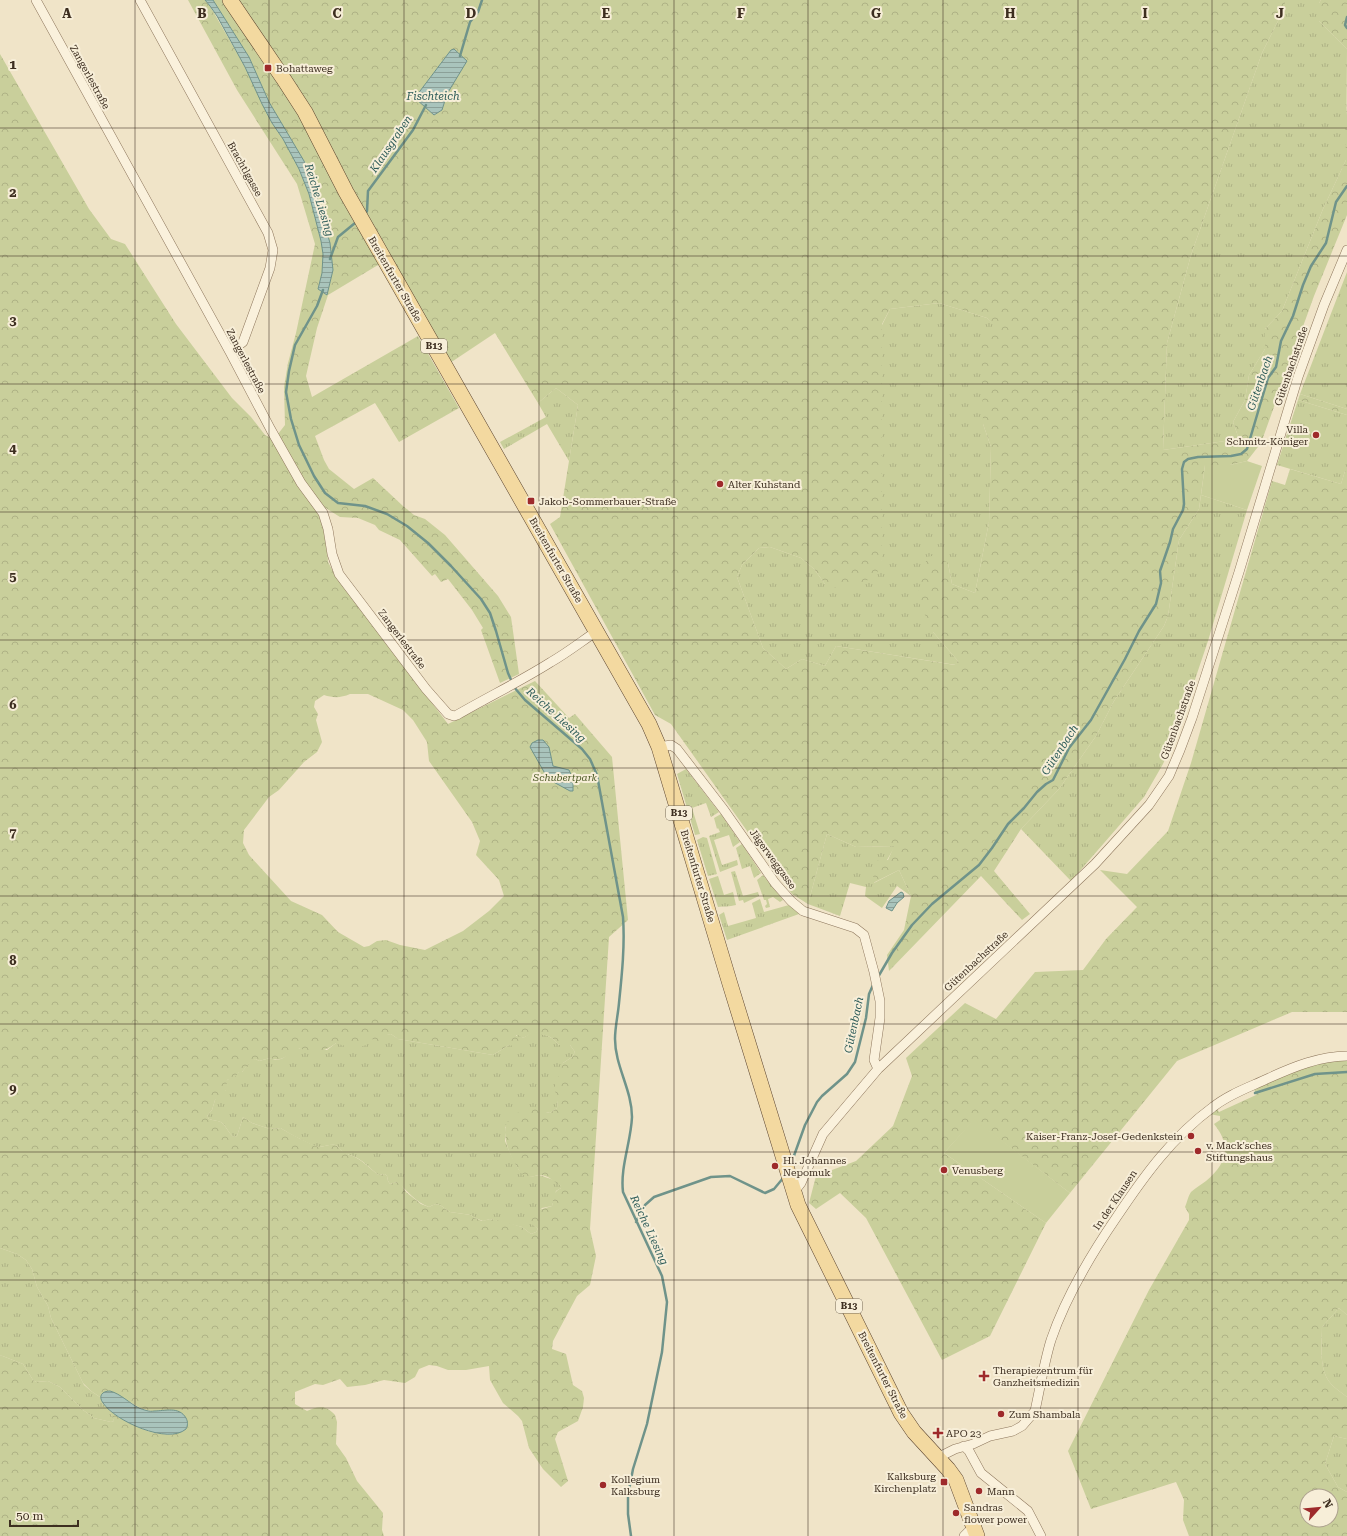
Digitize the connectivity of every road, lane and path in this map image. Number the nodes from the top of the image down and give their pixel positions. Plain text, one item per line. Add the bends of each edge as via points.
1 (36, 0) edge
2 (140, 0) edge
3 (230, 0) edge
4 (1347, 250) edge
5 (230, 352) junction
6 (597, 631) junction
7 (659, 747) junction
8 (1347, 1056) edge
9 (878, 1069) junction
10 (792, 1187) junction
11 (964, 1446) junction
12 (937, 1458) junction
13 (971, 1533) edge
14 (1041, 1536) edge

1 - 5 street, Zangerlestraße
2 - 5 street, Brachtlgasse via 268,233 273,250 270,268 243,342
3 - 6 main road, Breitenfurter Straße / B13 via 304,112 346,192
4 - 9 street, Gütenbachstraße via 1298,377 1239,572 1194,711 1169,776 1149,805 1095,864
5 - 6 street, Zangerlestraße via 301,482 323,513 339,574 426,689 448,714 454,716 525,678
6 - 7 main road, Breitenfurter Straße / B13 via 646,718
7 - 9 street, Jägerweggasse via 671,745 676,749 791,901 803,911 854,928 864,935 878,992 880,1018 874,1060
7 - 10 main road, Breitenfurter Straße / B13
8 - 11 street, In der Klausen via 1320,1059 1282,1072 1229,1097 1204,1113 1172,1144 1145,1175 1101,1240 1071,1291 1051,1341 1035,1411 1013,1431
9 - 10 street, Gütenbachstraße via 823,1134 801,1183
10 - 12 main road, Breitenfurter Straße / B13 via 798,1205 901,1413
11 - 12 street, In der Klausen
11 - 14 street via 981,1473 1028,1511
12 - 13 main road, Breitenfurter Straße / B13 via 956,1480

